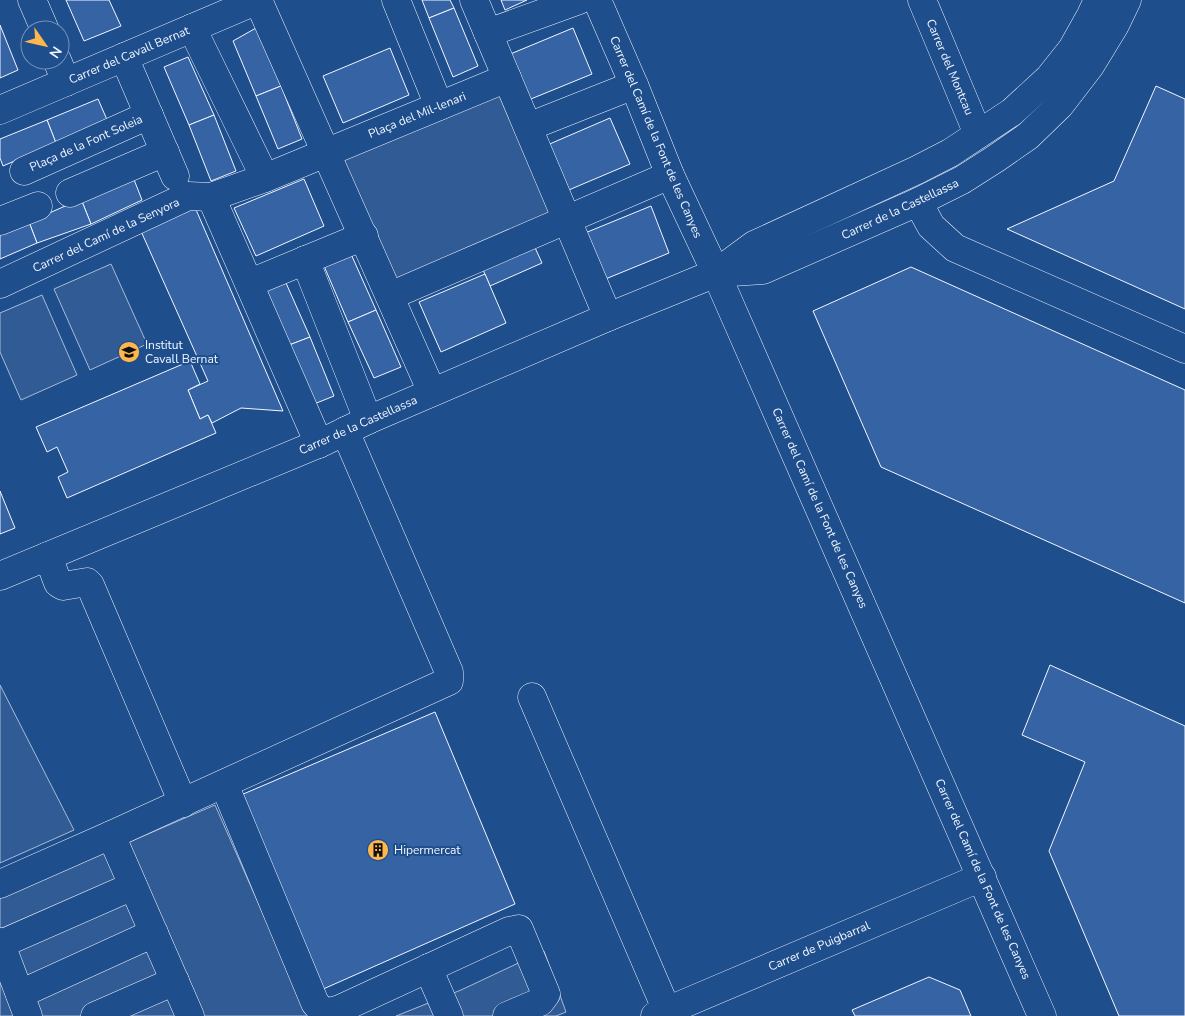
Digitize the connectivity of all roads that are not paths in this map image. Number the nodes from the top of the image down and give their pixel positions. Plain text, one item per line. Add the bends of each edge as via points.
1 (32, 0) edge
2 (258, 0) edge
3 (396, 0) edge
4 (474, 0) edge
5 (578, 0) edge
6 (597, 0) edge
7 (922, 0) edge
8 (1098, 0) edge
9 (1127, 0) edge
10 (41, 20) edge
11 (192, 28) junction
12 (488, 33) junction
13 (124, 58) junction
14 (62, 71) edge
15 (507, 78) junction
16 (634, 85) junction
17 (439, 106) junction
18 (0, 110) edge
19 (149, 115) junction
20 (528, 127) junction
21 (978, 134) junction
22 (165, 152) junction
23 (326, 153) junction
24 (24, 171) dead end
25 (670, 175) junction
26 (175, 176) dead end
27 (265, 178) junction
28 (70, 193) dead end
29 (211, 197) junction
30 (918, 202) junction
31 (38, 206) dead end
32 (566, 218) junction
33 (0, 221) edge
34 (364, 236) junction
35 (305, 260) junction
36 (716, 273) junction
37 (0, 284) edge
38 (250, 284) junction
39 (390, 296) junction
40 (608, 317) junction
41 (1185, 349) edge
42 (432, 392) junction
43 (357, 425) junction
44 (319, 444) junction
45 (48, 556) junction
46 (0, 576) edge
47 (532, 697) dead end
48 (224, 784) junction
49 (183, 802) junction
50 (111, 835) junction
51 (982, 877) junction
52 (0, 884) edge
53 (134, 886) junction
54 (154, 933) junction
55 (0, 943) edge
56 (428, 968) junction
57 (175, 981) junction
58 (24, 1005) edge
59 (675, 1012) edge
60 (325, 1014) edge
61 (95, 1016) edge
62 (190, 1016) edge
63 (449, 1016) edge
64 (507, 1016) edge
65 (1042, 1016) edge

1 - 10 street
2 - 11 street, Carrer del Cavall Bernat
2 - 23 street
3 - 17 street
4 - 12 street
5 - 12 street
6 - 16 street, Carrer del Camí de la Font de les Canyes
7 - 21 street, Carrer del Montcau
8 - 21 street, Carrer de la Castellassa via 1072,49 1049,78 1012,112
9 - 30 street, Carrer de la Castellassa via 1090,66 1054,111 1028,136 995,159
11 - 13 street, Carrer del Cavall Bernat
11 - 27 street
12 - 15 street
13 - 14 street, Carrer del Cavall Bernat
13 - 19 street, Plaça de la Font Soleia
14 - 18 street, Carrer del Cavall Bernat
15 - 17 street, Plaça del Mil-lenari
15 - 20 street
16 - 20 street
16 - 25 street, Carrer del Camí de la Font de les Canyes
17 - 23 street, Plaça del Mil-lenari
19 - 22 street, Plaça de la Font Soleia
19 - 24 street, Plaça de la Font Soleia
20 - 32 street
21 - 36 street, Carrer de la Castellassa via 917,170 754,245
22 - 26 street, Plaça de la Font Soleia
22 - 28 street
23 - 27 street, Carrer del Camí de la Senyora
23 - 34 street
25 - 32 street
25 - 36 street, Carrer del Camí de la Font de les Canyes
27 - 29 street, Carrer del Camí de la Senyora
29 - 37 street, Carrer del Camí de la Senyora via 188,196
29 - 38 street
30 - 36 street, Carrer de la Castellassa via 763,270
30 - 41 street via 931,226 955,248
31 - 33 street
32 - 39 street
32 - 40 street
34 - 35 street
34 - 39 street
35 - 38 street
35 - 43 street
36 - 40 street, Carrer de la Castellassa
36 - 51 street, Carrer del Camí de la Font de les Canyes
38 - 44 street
39 - 42 street
40 - 42 street, Carrer de la Castellassa
42 - 43 street, Carrer de la Castellassa
43 - 44 street, Carrer de la Castellassa
43 - 48 street via 449,682
44 - 45 street, Carrer de la Castellassa
45 - 46 street, Carrer de la Castellassa
45 - 49 street via 58,583 63,586 87,582 90,585
47 - 59 street
48 - 49 street
48 - 60 street via 315,1003
49 - 50 street
50 - 52 street
50 - 53 street
51 - 59 street, Carrer de Puigbarral
51 - 65 street, Carrer del Camí de la Font de les Canyes
53 - 54 street
53 - 55 street
54 - 57 street
54 - 58 street
55 - 58 street
56 - 60 street
56 - 63 street
56 - 64 street via 520,929 546,994 540,1002
57 - 61 street
57 - 62 street

